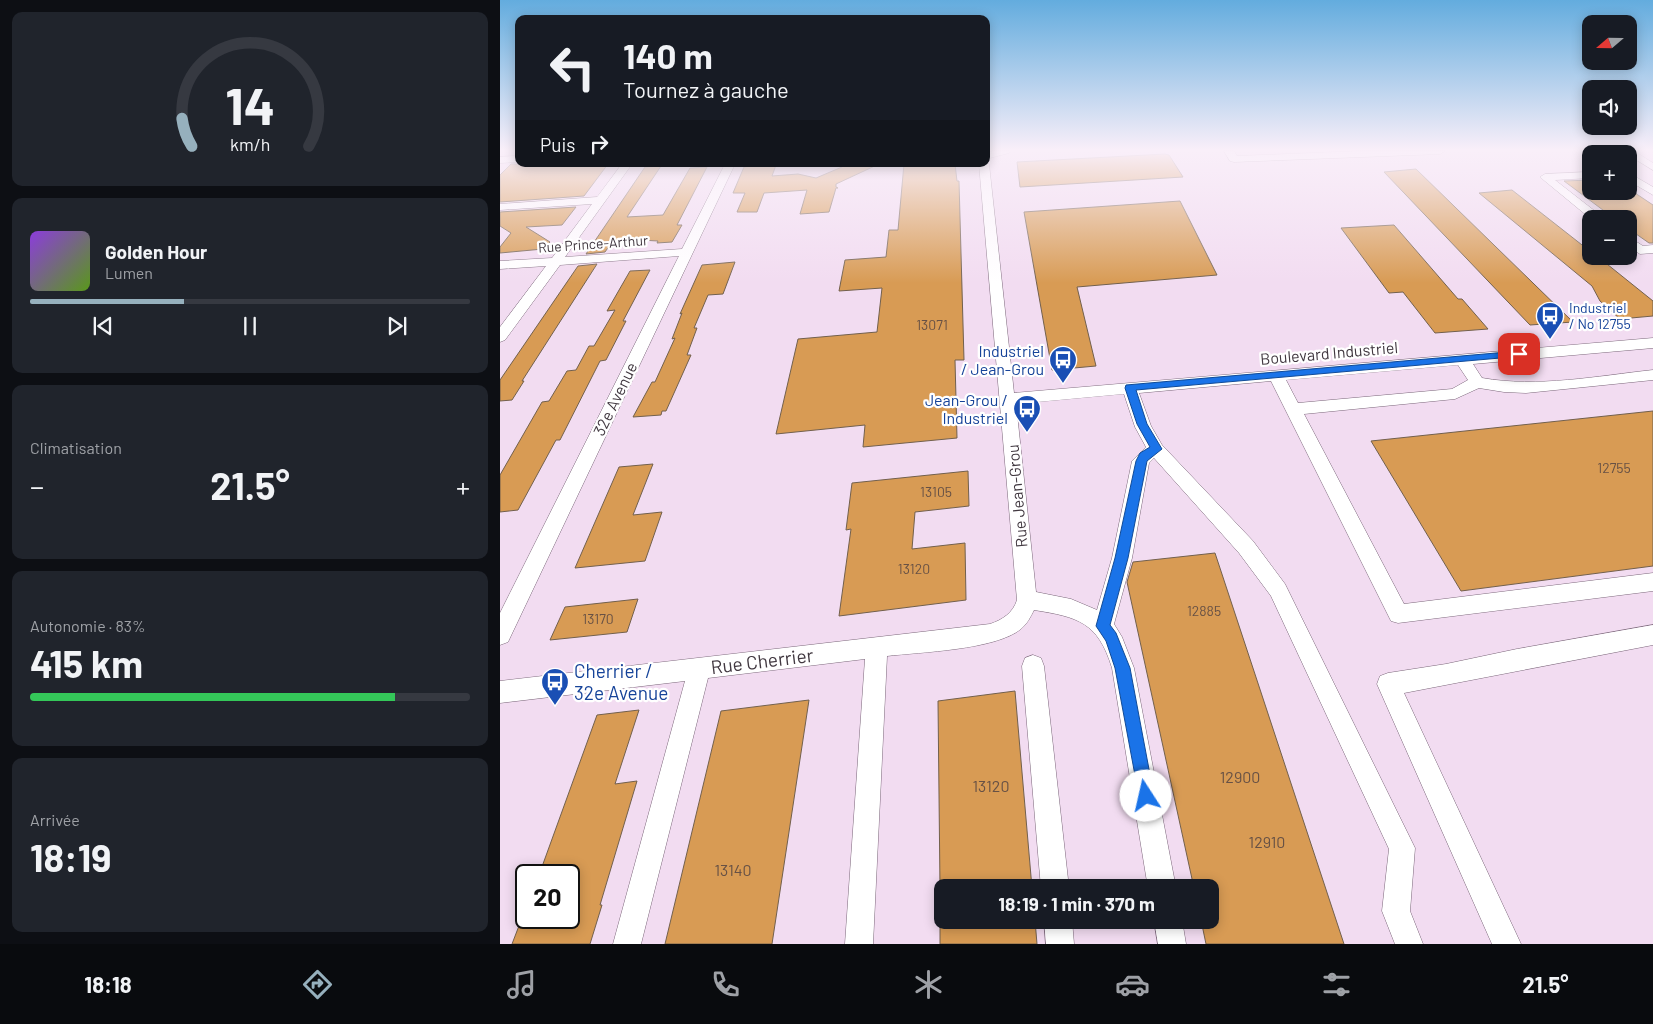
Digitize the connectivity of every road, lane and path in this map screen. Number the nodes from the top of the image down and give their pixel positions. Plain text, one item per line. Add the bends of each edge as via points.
1 (604, 195) edge
2 (715, 195) edge
3 (987, 195) edge
4 (1567, 195) edge
5 (600, 200) junction
6 (500, 207) edge
7 (1587, 210) edge
8 (1637, 248) edge
9 (1653, 249) edge
10 (687, 252) junction
11 (555, 262) junction
12 (500, 265) edge
13 (500, 337) edge
14 (1653, 342) edge
15 (1462, 359) junction
16 (1276, 375) junction
17 (1653, 375) edge
18 (1477, 382) junction
19 (1130, 388) junction
20 (1008, 399) junction
21 (1293, 408) junction
22 (1156, 449) junction
23 (1653, 582) edge
24 (1023, 609) junction
25 (1103, 626) junction
26 (500, 635) edge
27 (1653, 635) edge
28 (877, 647) junction
29 (1033, 666) dead end
30 (699, 669) junction
31 (500, 692) edge
32 (1054, 879) edge
33 (1160, 879) edge
34 (1059, 929) edge
35 (1170, 929) edge
36 (628, 944) edge
37 (859, 944) edge
38 (1060, 944) edge
39 (1172, 944) edge
40 (1409, 944) edge
41 (1507, 944) edge

1 - 5 street
2 - 10 street, 32e Avenue
3 - 20 street, Rue Jean-Grou
4 - 7 street
5 - 6 street
5 - 11 street
8 - 9 street
10 - 11 street, Rue Prince-Arthur
10 - 26 street, 32e Avenue
11 - 12 street, Rue Prince-Arthur
11 - 13 street
14 - 15 street, Boulevard Industriel
15 - 16 street, Boulevard Industriel
15 - 18 street
16 - 19 street, Boulevard Industriel
16 - 21 street
17 - 18 street via 1526,388 1504,388
18 - 21 street via 1455,394
19 - 20 street, Boulevard Industriel
19 - 22 street via 1142,424
20 - 24 street, Rue Jean-Grou
21 - 23 street via 1398,614
22 - 25 street via 1141,461 1122,558
22 - 40 street via 1246,547 1278,590 1402,848 1396,911
24 - 25 street via 1069,608
24 - 28 street, Rue Cherrier via 1002,630 990,634
25 - 33 street via 1112,638 1122,668
27 - 41 street via 1388,684
28 - 30 street, Rue Cherrier
28 - 37 street
29 - 32 street
30 - 31 street, Rue Cherrier
30 - 36 street
34 - 38 street
35 - 39 street

